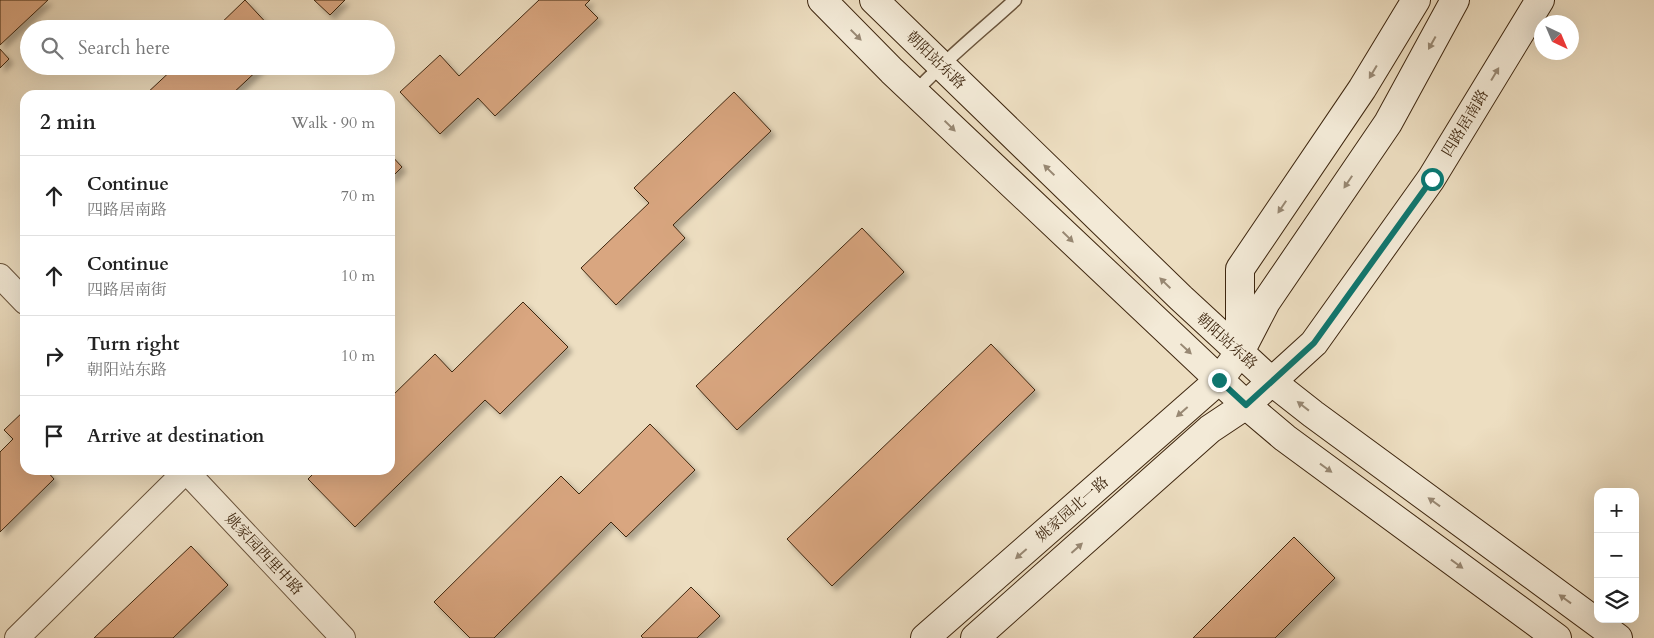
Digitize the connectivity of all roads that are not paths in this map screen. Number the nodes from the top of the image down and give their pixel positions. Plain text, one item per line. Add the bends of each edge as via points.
1 (822, 0) edge
2 (874, 0) edge
3 (1015, 0) edge
4 (1416, 0) edge
5 (1455, 0) edge
6 (1540, 0) edge
7 (940, 65) junction
8 (915, 92) junction
9 (0, 276) edge
10 (20, 297) edge
11 (1240, 352) junction
12 (1219, 380) junction
13 (1271, 381) junction
14 (1246, 405) junction
15 (180, 475) edge
16 (190, 475) edge
17 (17, 638) edge
18 (343, 638) edge
19 (925, 638) edge
20 (975, 638) edge
21 (1557, 638) edge
22 (1618, 638) edge

1 -> 8 main road
2 - 7 main road, 朝阳站东路
3 - 7 lane
4 -> 11 main road via 1362,89 1240,269
5 -> 11 main road via 1388,124 1266,302
13 -> 6 main road, 四路居南路 via 1314,343 1432,179
7 - 8 lane
11 -> 7 main road, 朝阳站东路
8 -> 12 main road
9 - 10 street
11 - 12 main road
11 - 13 main road, 朝阳站东路
12 - 14 main road
12 -> 19 main road, 姚家园北一路
13 - 14 main road, 四路居南路
22 -> 13 main road, 朝阳站东路
20 -> 14 main road via 1210,429
14 -> 21 main road via 1285,438
15 - 17 street
16 - 18 street, 姚家园西里中路

